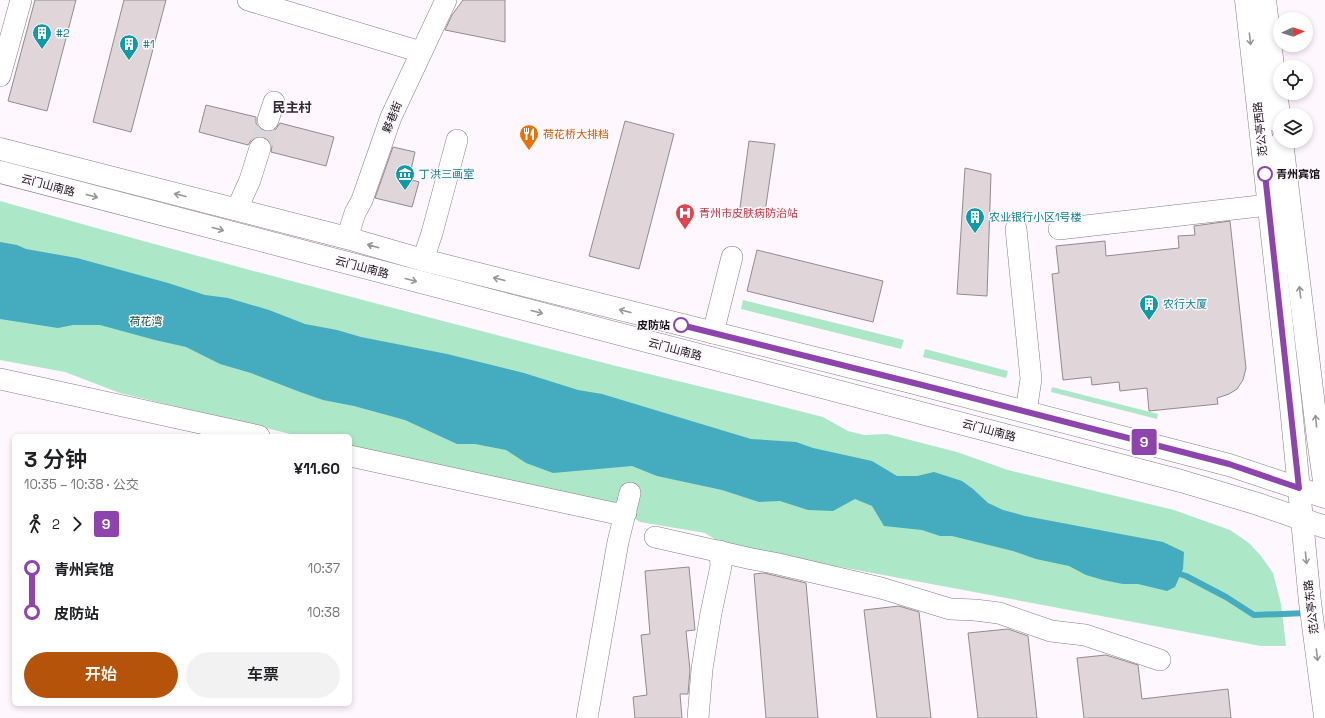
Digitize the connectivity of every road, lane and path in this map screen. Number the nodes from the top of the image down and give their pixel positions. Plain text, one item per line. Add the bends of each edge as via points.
1 (21, 0) edge
2 (248, 0) edge
3 (446, 0) edge
4 (1246, 0) edge
5 (1265, 0) edge
6 (421, 52) junction
7 (0, 76) edge
8 (1278, 108) edge
9 (457, 140) dead end
10 (260, 148) tunnel mouth
11 (1283, 148) edge
12 (0, 149) edge
13 (0, 172) edge
14 (1268, 205) junction
15 (237, 209) junction
16 (1016, 229) dead end
17 (1059, 230) dead end
18 (347, 238) junction
19 (732, 257) dead end
20 (423, 260) junction
21 (713, 332) junction
22 (706, 357) junction
23 (1310, 366) junction
24 (0, 379) edge
25 (1325, 398) edge
26 (1026, 412) junction
27 (250, 434) edge
28 (352, 456) edge
29 (1299, 488) junction
30 (1325, 488) edge
31 (1325, 496) edge
32 (1302, 520) junction
33 (1325, 527) edge
34 (655, 537) dead end
35 (720, 551) dead end
36 (1160, 660) dead end
37 (1325, 717) edge
38 (587, 718) edge
39 (698, 718) edge

1 - 7 street
2 - 6 street
3 - 6 street, 夥巷街
4 -> 14 main road, 范公亭西路
5 - 8 main road, 范公亭西路
6 - 18 street, 夥巷街 via 391,117
9 - 20 street
10 - 15 street
23 -> 11 main road, 范公亭西路
15 -> 12 main road, 云门山南路
13 -> 22 main road, 云门山南路
14 - 17 street
14 - 29 main road, 范公亭西路
15 - 18 main road, 云门山南路
16 - 26 street via 1031,380
20 -> 18 main road, 云门山南路
19 - 21 street
21 -> 20 main road, 云门山南路
21 - 22 main road
21 - 26 main road, 云门山南路
22 - 32 main road, 云门山南路 via 1182,481
23 - 25 main road
30 -> 23 main road, 范公亭西路
24 - 27 street
26 - 29 main road, 云门山南路 via 1229,464
28 - 38 street via 613,513 628,503 618,542
29 - 31 main road, 云门山南路
29 - 32 main road, 范公亭西路
32 - 33 main road, 云门山南路
32 -> 37 main road, 范公亭东路
34 - 36 street via 881,588 950,609 999,613 1051,631 1085,635
35 - 39 street via 721,566 702,670

